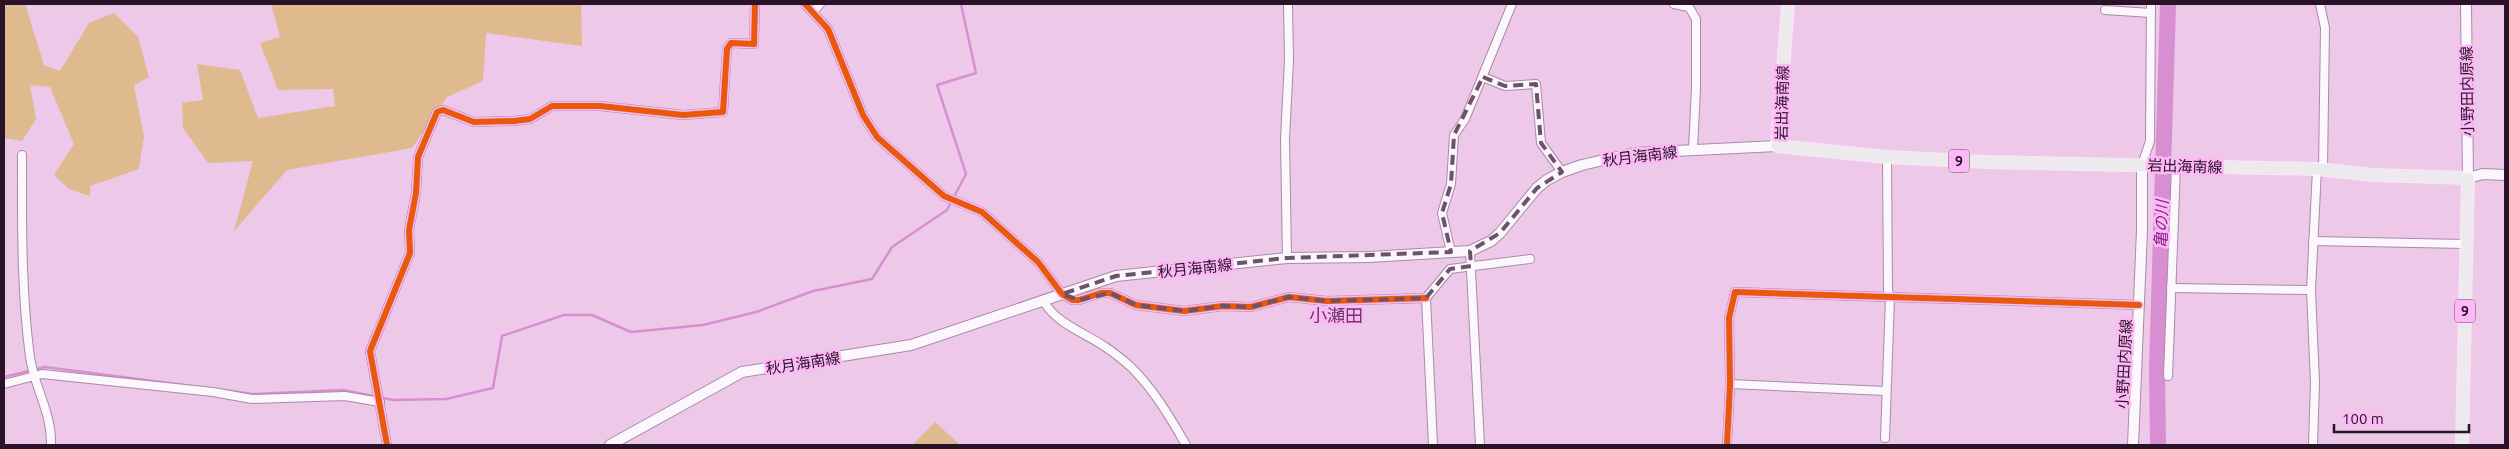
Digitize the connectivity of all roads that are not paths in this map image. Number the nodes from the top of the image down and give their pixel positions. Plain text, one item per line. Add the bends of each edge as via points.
1 (755, 4) edge
2 (804, 4) edge
3 (820, 4) edge
4 (1288, 4) edge
5 (1512, 4) edge
6 (1674, 4) edge
7 (1788, 4) edge
8 (2151, 4) edge
9 (2320, 4) edge
10 (2466, 4) edge
11 (2104, 10) dead end
12 (813, 12) junction
13 (2151, 12) junction
14 (1483, 77) junction
15 (1778, 146) junction
16 (1693, 150) junction
17 (22, 155) dead end
18 (1887, 156) junction
19 (2146, 165) junction
20 (2173, 166) junction
21 (2320, 169) junction
22 (1562, 172) junction
23 (2505, 175) edge
24 (2468, 178) junction
25 (2313, 241) junction
26 (2465, 244) junction
27 (1470, 251) junction
28 (1451, 252) junction
29 (1287, 258) junction
30 (1530, 259) dead end
31 (1471, 266) junction
32 (2171, 288) junction
33 (2311, 290) junction
34 (1062, 294) junction
35 (1426, 298) junction
36 (1890, 298) junction
37 (1043, 300) junction
38 (2139, 305) junction
39 (35, 376) junction
40 (2168, 376) dead end
41 (4, 384) edge
42 (1730, 384) junction
43 (1886, 391) junction
44 (380, 402) junction
45 (1885, 438) dead end
46 (51, 445) edge
47 (387, 445) edge
48 (610, 445) edge
49 (1186, 445) edge
50 (1433, 445) edge
51 (1480, 445) edge
52 (1727, 445) edge
53 (2133, 445) edge
54 (2312, 445) edge
55 (2462, 445) edge

1 - 44 street via 754,44 731,43 727,49 723,112 683,115 600,106 552,106 530,118 514,122 474,122 443,110 437,112 418,157 409,230 410,253 371,343
2 - 12 street
3 - 12 street
4 - 29 street
5 - 14 street
6 - 16 street via 1689,7 1696,19
7 - 15 main road, 岩出海南線
8 - 13 street
9 - 21 street via 2325,28
10 - 24 main road, 小野田内原線
11 - 13 street
12 - 34 street via 828,29 863,114 877,137 944,196 982,212 1038,262
13 - 19 street via 2150,141
14 - 22 street via 1505,86 1536,84 1541,143
14 - 28 street via 1454,135 1450,184 1442,213
15 - 16 main road, 秋月海南線
15 - 18 main road, 岩出海南線 / 9
16 - 22 main road, 秋月海南線 via 1604,159
17 - 39 street via 25,287 30,358
18 - 19 main road, 岩出海南線 / 9 via 1987,162
18 - 36 street
19 - 20 main road, 岩出海南線 / 9
19 - 38 main road, 小野田内原線
20 - 21 main road, 岩出海南線 / 9
20 - 32 street
21 - 24 main road, 岩出海南線 / 9 via 2374,175
21 - 25 street
22 - 27 main road, 秋月海南線 via 1537,188 1491,241
23 - 24 main road via 2483,174
24 - 26 main road, 9
25 - 26 street
25 - 33 street
26 - 55 main road, 9
27 - 28 main road, 秋月海南線
27 - 31 street
28 - 29 main road, 秋月海南線
29 - 34 main road, 秋月海南線 via 1116,276
30 - 31 street
31 - 35 street via 1450,269
31 - 51 street
32 - 33 street
32 - 40 street
33 - 54 street via 2315,383
34 - 35 street via 1072,300 1080,300 1110,292 1136,305 1184,311 1223,306 1251,307 1289,297 1327,301
34 - 37 main road, 秋月海南線
35 - 50 street
36 - 38 street
36 - 42 street via 1735,292 1730,318
36 - 43 street
37 - 48 main road, 秋月海南線 via 911,345 742,372
37 - 49 street via 1071,328 1104,346 1130,367 1158,398
38 - 53 main road, 小野田内原線
39 - 41 street
39 - 44 street via 84,378 252,399 345,396
39 - 46 street via 46,404
42 - 43 street
42 - 52 street
43 - 45 street
44 - 47 street

